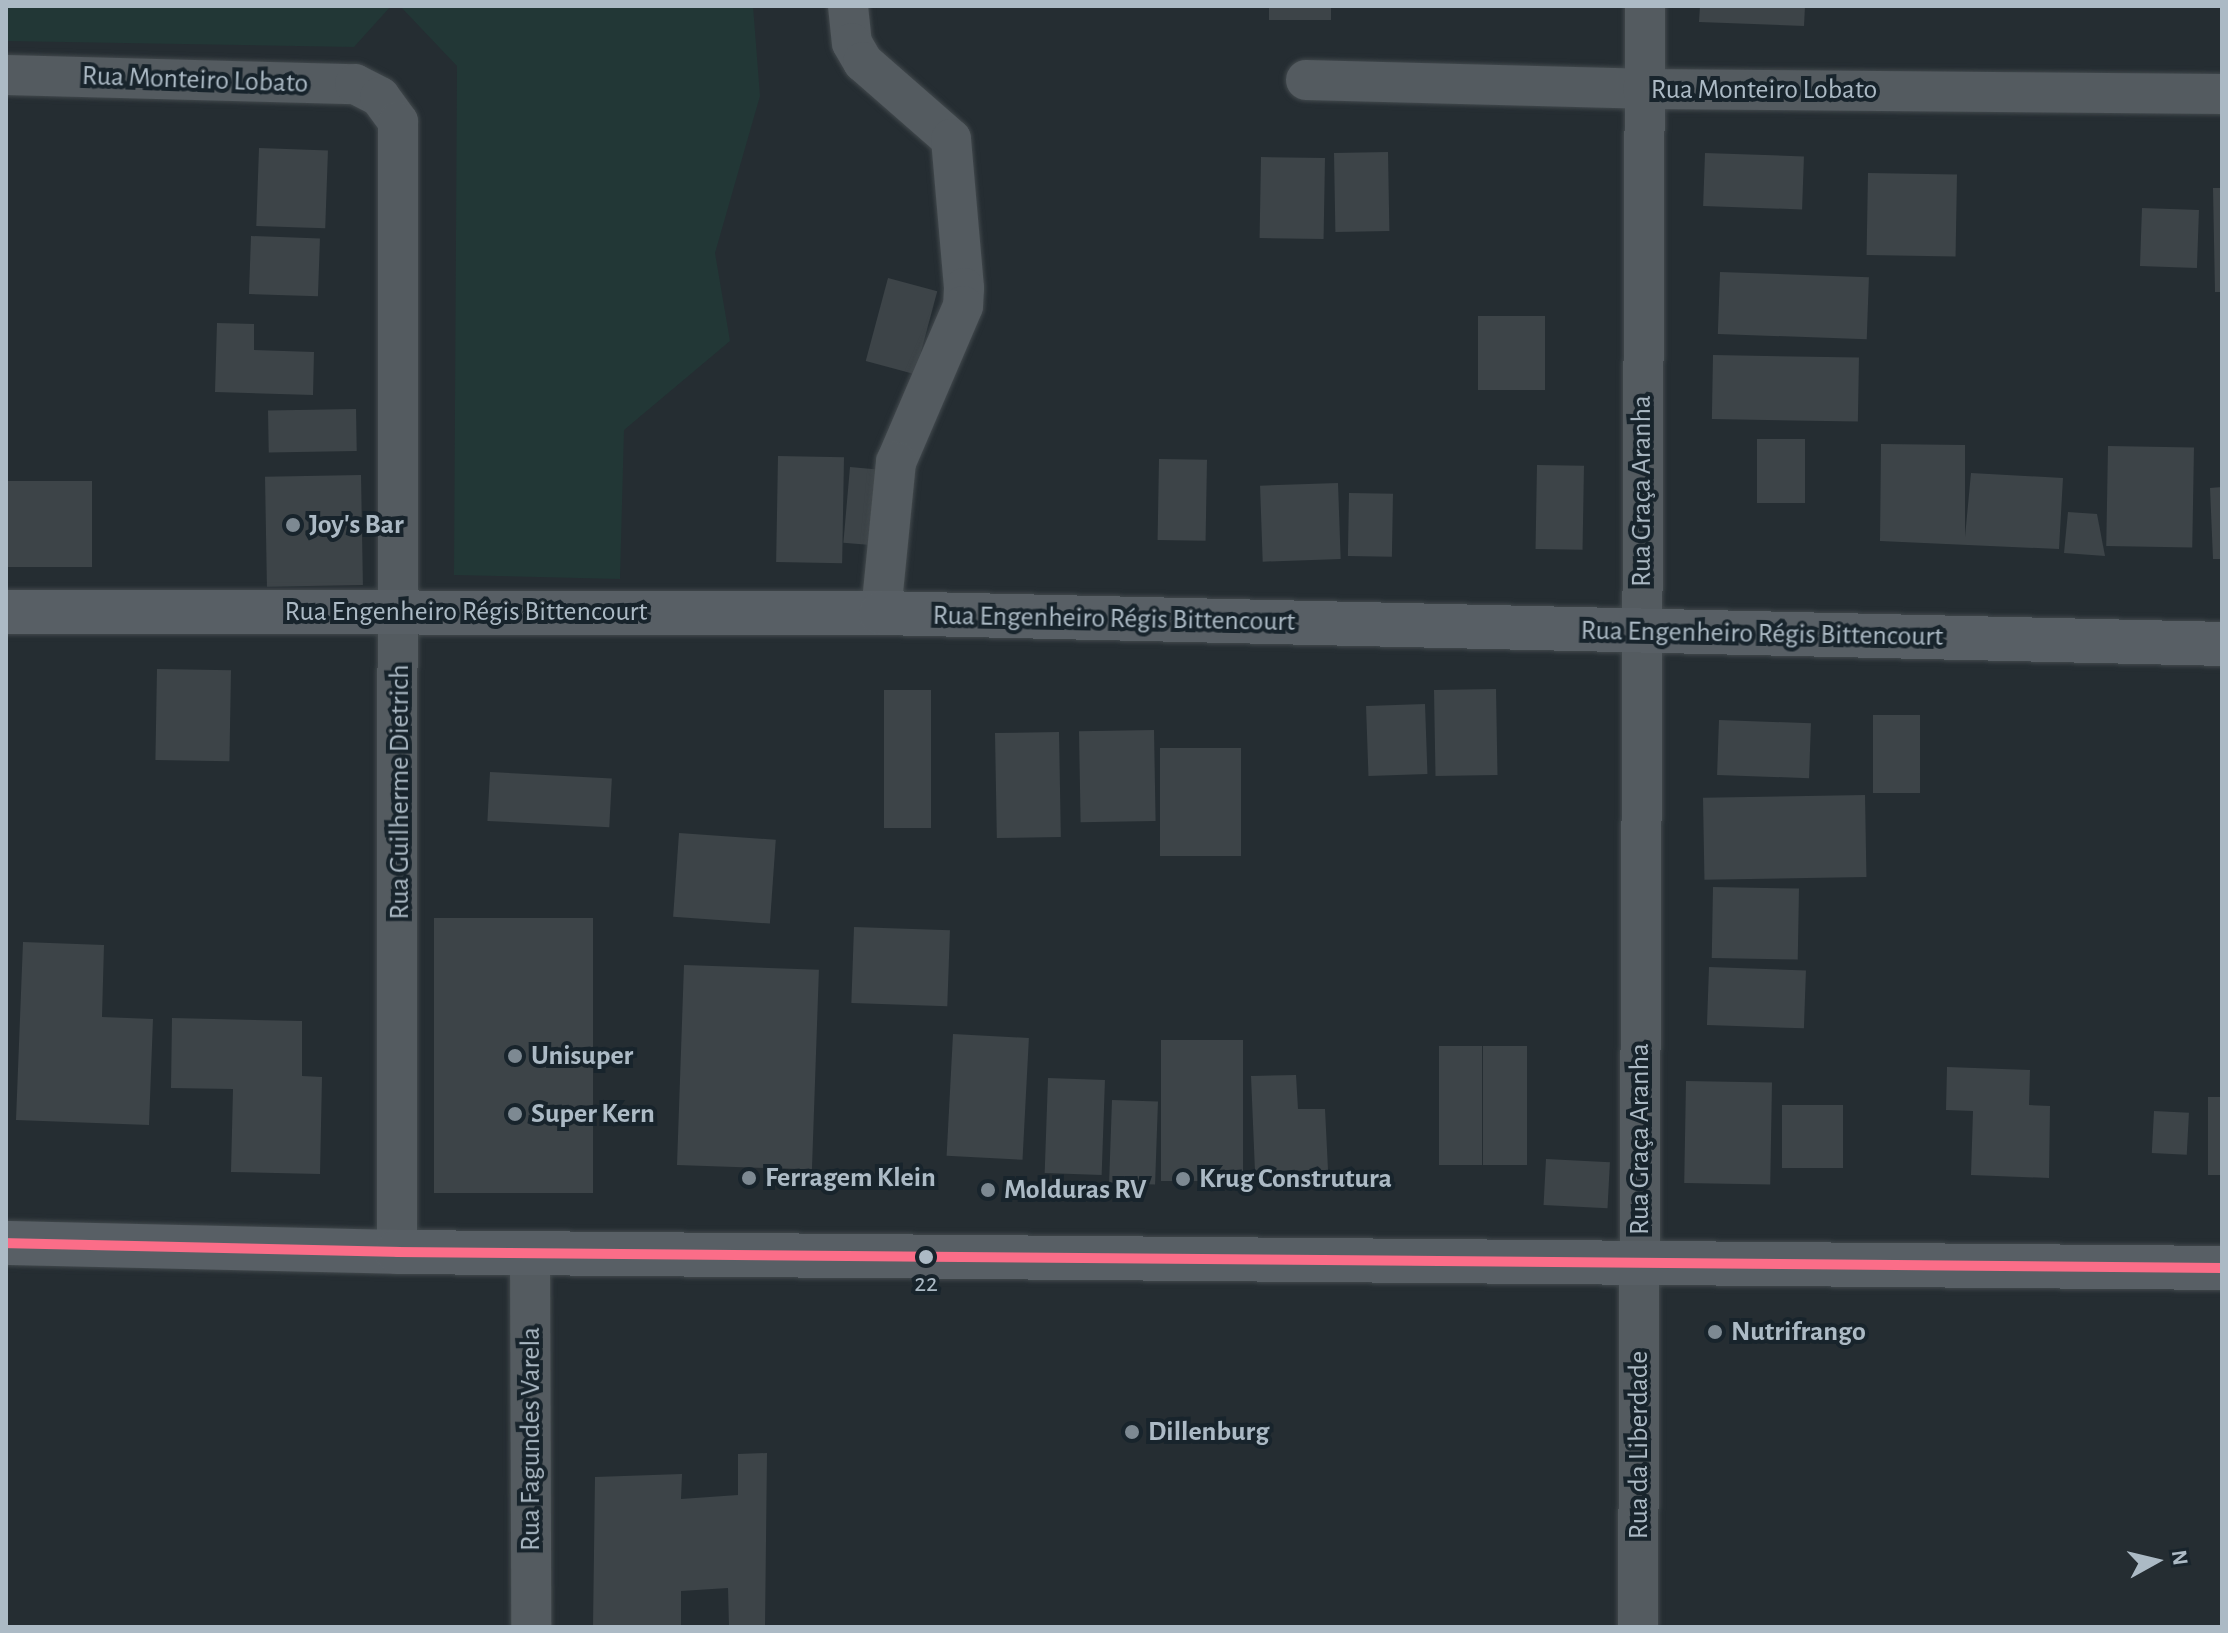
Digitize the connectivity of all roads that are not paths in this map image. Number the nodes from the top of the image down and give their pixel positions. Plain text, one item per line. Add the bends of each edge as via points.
1 (848, 6) edge
2 (1645, 6) edge
3 (6, 75) edge
4 (1306, 80) dead end
5 (1643, 89) junction
6 (2222, 94) edge
7 (380, 97) joint
8 (6, 612) edge
9 (401, 612) junction
10 (881, 613) junction
11 (1641, 631) junction
12 (2222, 644) edge
13 (6, 1243) edge
14 (397, 1252) junction
15 (530, 1252) junction
16 (1640, 1263) junction
17 (2222, 1268) edge
18 (531, 1627) edge
19 (1638, 1627) edge

1 - 10 street via 852,43 863,62 951,139 964,288 963,306 896,462
2 - 5 street, Rua Graça Aranha
3 - 7 street, Rua Monteiro Lobato via 355,84
4 - 5 street, Rua Monteiro Lobato
5 - 6 street, Rua Monteiro Lobato
5 - 11 street, Rua Graça Aranha
7 - 9 street, Rua Guilherme Dietrich via 398,122
8 - 9 street, Rua Engenheiro Régis Bittencourt
9 - 10 street, Rua Engenheiro Régis Bittencourt
9 - 14 street, Rua Guilherme Dietrich
10 - 11 street, Rua Engenheiro Régis Bittencourt
11 - 12 street, Rua Engenheiro Régis Bittencourt
11 - 16 street, Rua Graça Aranha
13 - 14 street
14 - 15 street
15 - 16 street
15 - 18 street, Rua Fagundes Varela
16 - 17 street
16 - 19 street, Rua da Liberdade

